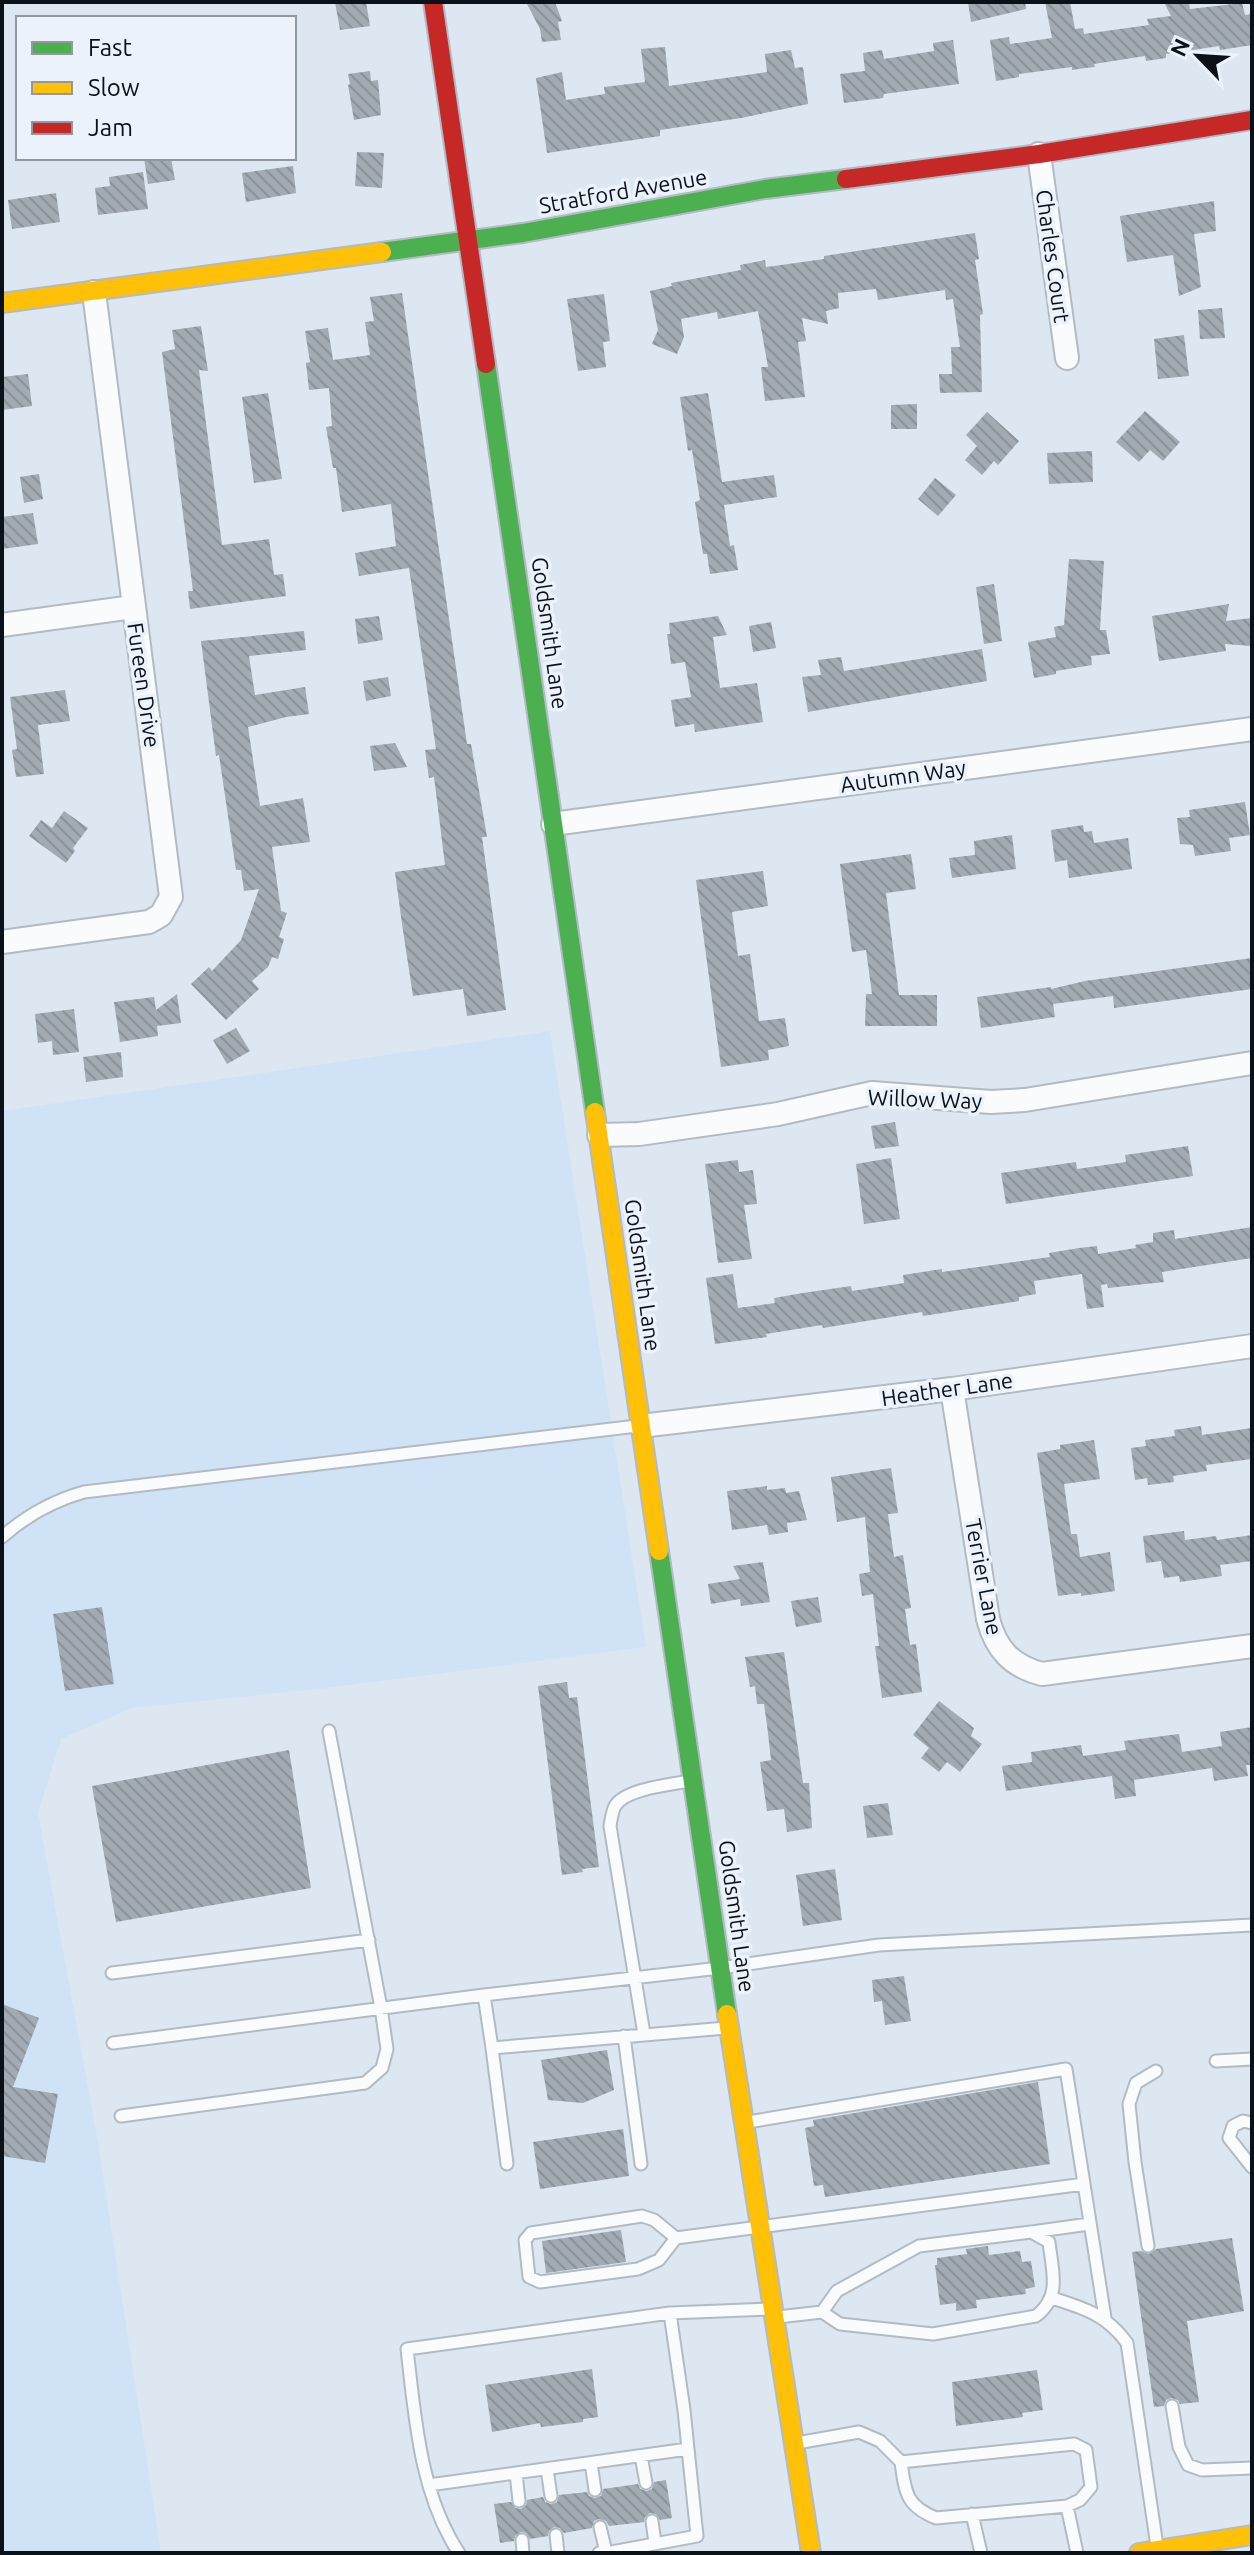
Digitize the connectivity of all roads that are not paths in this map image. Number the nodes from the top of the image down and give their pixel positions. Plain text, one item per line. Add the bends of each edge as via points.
1 (433, 2) edge
2 (1252, 120) edge
3 (1039, 154) junction
4 (468, 240) junction
5 (94, 292) junction
6 (2, 303) edge
7 (1067, 358) dead end
8 (133, 607) junction
9 (2, 625) edge
10 (1252, 729) edge
11 (553, 824) junction
12 (2, 942) edge
13 (1252, 1063) edge
14 (599, 1135) junction
15 (1252, 1346) edge
16 (952, 1389) junction
17 (641, 1426) junction
18 (2, 1537) edge
19 (1252, 1646) edge
20 (329, 1731) dead end
21 (693, 1780) junction
22 (1252, 1925) edge
23 (369, 1940) junction
24 (720, 1968) junction
25 (112, 1973) dead end
26 (637, 1977) junction
27 (484, 1995) junction
28 (381, 2008) junction
29 (729, 2027) junction
30 (644, 2034) junction
31 (624, 2036) junction
32 (113, 2043) dead end
33 (492, 2048) junction
34 (1247, 2059) edge
35 (1216, 2061) dead end
36 (1156, 2071) dead end
37 (121, 2116) dead end
38 (743, 2122) junction
39 (1252, 2123) edge
40 (507, 2164) dead end
41 (641, 2164) dead end
42 (1252, 2167) edge
43 (1084, 2184) junction
44 (1089, 2224) junction
45 (759, 2228) junction
46 (1031, 2232) junction
47 (676, 2238) junction
48 (1148, 2246) dead end
49 (1052, 2298) junction
50 (822, 2312) junction
51 (670, 2313) junction
52 (772, 2313) junction
53 (1105, 2318) junction
54 (1172, 2406) dead end
55 (793, 2444) junction
56 (688, 2449) junction
57 (641, 2456) junction
58 (901, 2462) junction
59 (591, 2463) junction
60 (1252, 2468) edge
61 (547, 2469) junction
62 (516, 2473) junction
63 (646, 2483) dead end
64 (429, 2485) junction
65 (595, 2490) dead end
66 (551, 2496) dead end
67 (519, 2501) dead end
68 (1067, 2506) junction
69 (972, 2514) junction
70 (652, 2521) dead end
71 (600, 2527) dead end
72 (556, 2535) dead end
73 (1252, 2535) edge
74 (522, 2540) dead end
75 (655, 2543) junction
76 (1148, 2552) edge
77 (459, 2553) edge
78 (523, 2553) edge
79 (558, 2553) edge
80 (603, 2553) edge
81 (811, 2553) edge
82 (981, 2553) edge
83 (1077, 2553) edge

1 - 4 street, Goldsmith Lane
2 - 3 street, Stratford Avenue
3 - 4 street, Stratford Avenue via 765,189
3 - 7 street, Charles Court
4 - 5 street, Stratford Avenue
4 - 11 street, Goldsmith Lane
5 - 6 street, Stratford Avenue
5 - 8 street, Fureen Drive
8 - 9 street
8 - 12 street, Fureen Drive via 171,887 168,906 149,922
10 - 11 street, Autumn Way
11 - 14 street, Goldsmith Lane
13 - 14 street, Willow Way via 1025,1100 872,1093 778,1114
14 - 17 street, Goldsmith Lane
15 - 16 street, Heather Lane
16 - 17 street, Heather Lane
16 - 19 street, Terrier Lane via 988,1619 999,1649 1015,1664 1042,1674
17 - 18 lane via 84,1492 49,1504
17 - 21 street, Goldsmith Lane
20 - 23 lane
21 - 24 street, Goldsmith Lane
21 - 26 lane via 622,1797 614,1808 610,1826
22 - 24 lane via 879,1945
23 - 25 lane
23 - 28 lane
24 - 26 lane
24 - 29 street, Goldsmith Lane
26 - 27 lane
26 - 30 lane
27 - 28 lane
27 - 33 lane
28 - 32 lane
28 - 37 lane via 387,2049 382,2068 365,2083
29 - 30 lane
29 - 38 street, Goldsmith Lane
30 - 31 lane
31 - 33 lane
31 - 41 lane
33 - 40 lane
34 - 35 lane
36 - 48 lane via 1136,2083 1129,2104
38 - 43 lane via 1066,2069
38 - 45 street, Goldsmith Lane
39 - 42 lane via 1233,2126 1229,2138
43 - 44 lane
43 - 45 lane
44 - 46 lane
44 - 53 lane
45 - 47 lane
45 - 52 street, Goldsmith Lane
46 - 49 lane via 1049,2242
46 - 50 lane via 919,2246 837,2291
47 - 47 lane via 642,2216 531,2233 525,2240 529,2277 540,2282 638,2269 659,2260
49 - 50 lane via 1036,2316 933,2334 840,2324
49 - 53 lane
50 - 52 lane
51 - 52 lane
51 - 56 lane
51 - 64 lane via 407,2349
52 - 55 street, Goldsmith Lane
53 - 76 lane via 1127,2343
54 - 60 lane via 1188,2465 1202,2470
55 - 58 lane via 859,2432 880,2441
55 - 81 street, Goldsmith Lane
56 - 57 lane
56 - 75 lane via 697,2536
57 - 59 lane
57 - 63 lane
58 - 68 lane via 1074,2444 1086,2450 1091,2487
58 - 69 lane via 905,2493 920,2511 936,2518
59 - 61 lane
59 - 65 lane
61 - 62 lane
61 - 66 lane
62 - 64 lane
62 - 67 lane
64 - 77 lane via 444,2530
68 - 69 lane
68 - 83 lane
69 - 82 lane
70 - 75 lane
71 - 80 lane
72 - 79 lane
73 - 76 street
74 - 78 lane
75 - 80 lane

